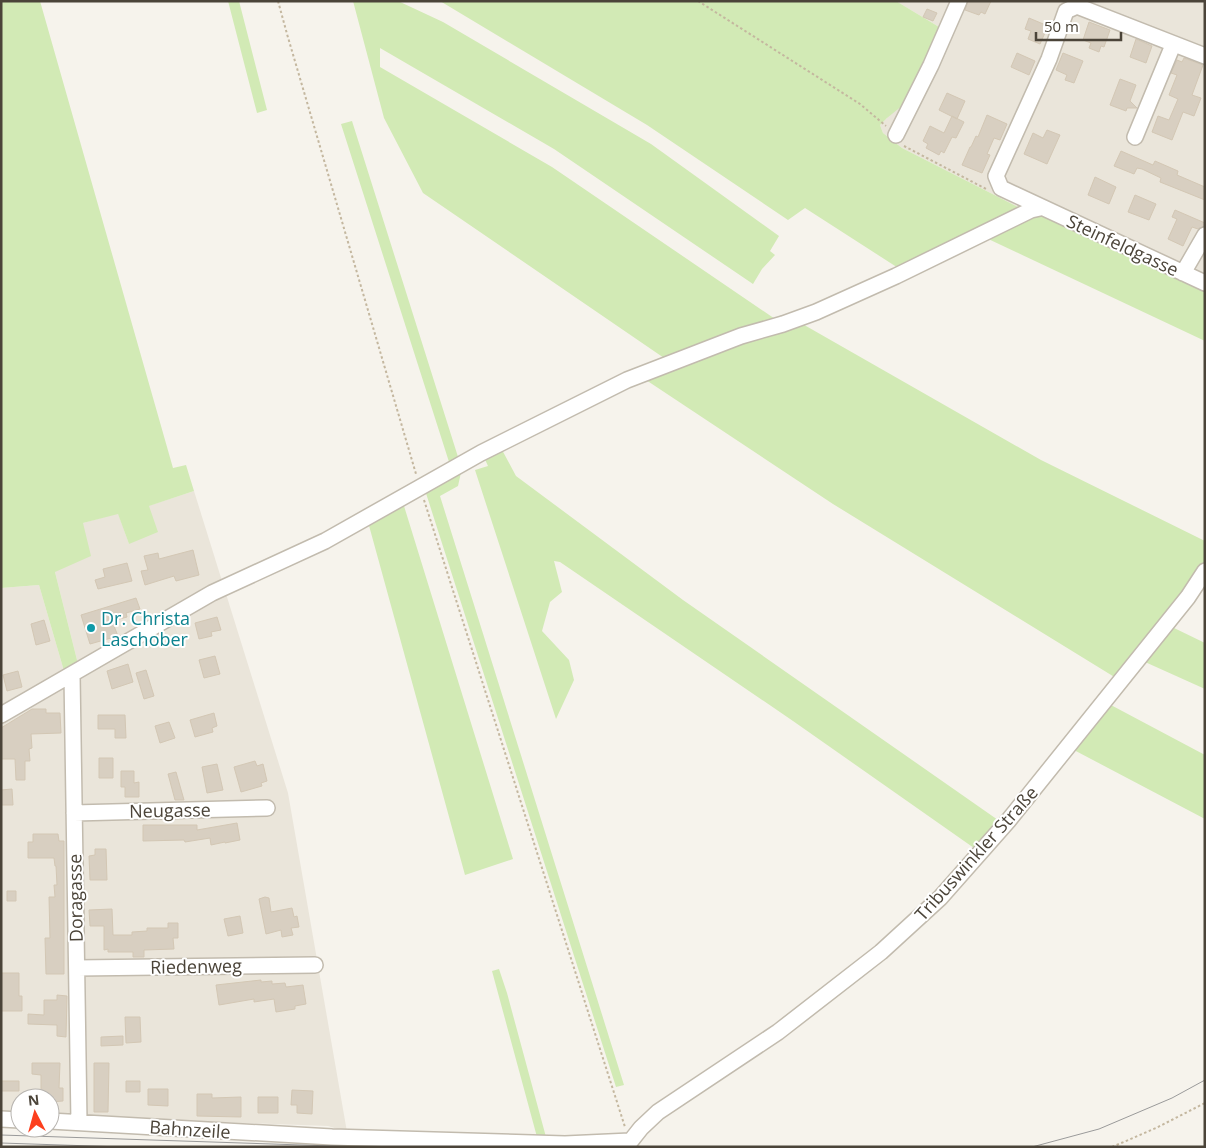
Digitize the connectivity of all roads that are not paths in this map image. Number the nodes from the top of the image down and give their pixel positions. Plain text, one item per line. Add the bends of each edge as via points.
1 (959, 1) edge
2 (1173, 45) junction
3 (1205, 56) edge
4 (896, 134) road end
5 (1134, 137) dead end
6 (1040, 208) junction
7 (1205, 235) edge
8 (1183, 272) junction
9 (1205, 283) edge
10 (1205, 571) edge
11 (72, 675) junction
12 (1, 716) edge
13 (267, 808) dead end
14 (74, 813) junction
15 (315, 965) dead end
16 (77, 968) junction
17 (60, 1121) edge
18 (79, 1122) junction
19 (628, 1144) edge

1 - 4 street
2 - 3 street, Steinfeldgasse
2 - 5 street
2 - 6 street, Steinfeldgasse via 1077,6 1066,11 1049,59 996,176 1000,188
6 - 8 street, Steinfeldgasse
6 - 11 street via 816,312 740,336 627,380 481,453 325,541 212,593
7 - 8 street
8 - 9 street, Steinfeldgasse
10 - 19 street, Tribuswinkler Straße via 1188,597 1008,821 940,898 881,952 778,1032 658,1112
11 - 12 street
11 - 14 street, Doragasse
13 - 14 street, Neugasse
14 - 16 street, Doragasse
15 - 16 street, Riedenweg
16 - 18 street, Doragasse
17 - 18 street, Bahnzeile
18 - 19 street, Bahnzeile via 332,1137

